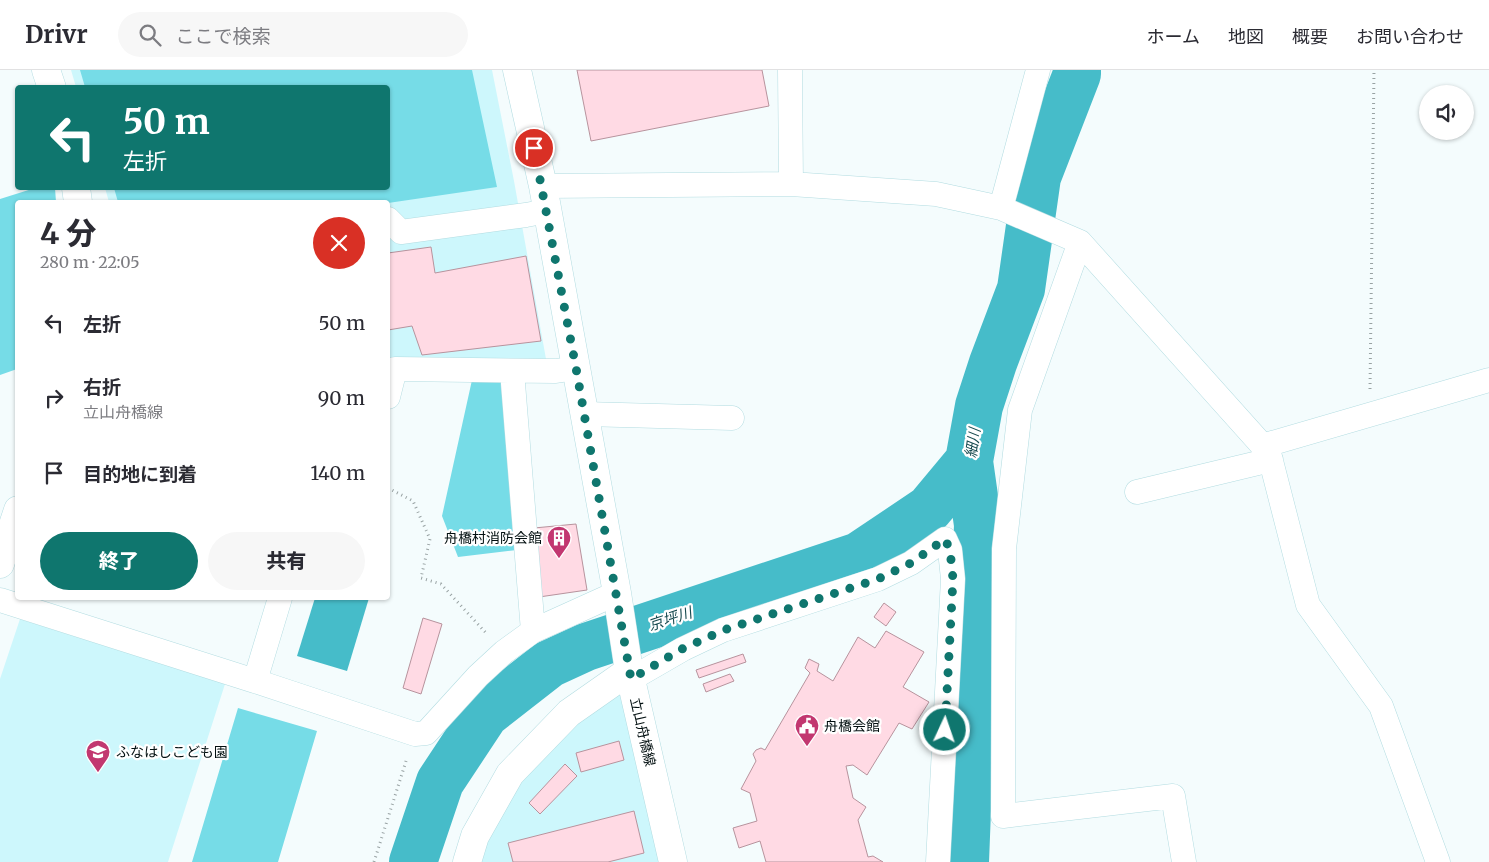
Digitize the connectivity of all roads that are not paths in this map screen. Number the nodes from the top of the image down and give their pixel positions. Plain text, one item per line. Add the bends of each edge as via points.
1 (46, 70) edge
2 (517, 70) edge
3 (790, 70) edge
4 (1038, 70) edge
5 (51, 85) edge
6 (791, 184) junction
7 (545, 198) junction
8 (1001, 208) junction
9 (390, 221) edge
10 (1080, 242) junction
11 (576, 368) junction
12 (512, 371) junction
13 (1489, 380) edge
14 (390, 390) edge
15 (584, 414) junction
16 (732, 418) dead end
17 (1267, 453) junction
18 (1137, 492) dead end
19 (15, 519) edge
20 (0, 564) edge
21 (617, 593) junction
22 (0, 600) edge
23 (279, 600) edge
24 (533, 631) junction
25 (630, 675) junction
26 (255, 681) junction
27 (466, 862) edge
28 (673, 862) edge
29 (938, 862) edge
30 (1184, 862) edge
31 (1438, 862) edge

1 - 5 main road
2 - 7 main road, 立山舟橋線
3 - 6 street
4 - 8 street
6 - 7 street
6 - 8 street via 936,194
7 - 9 street via 401,232
7 - 11 main road, 立山舟橋線
8 - 10 street
10 - 17 street
10 - 30 street via 1020,410 1004,549 1003,816 1173,796
11 - 12 street
11 - 15 main road, 立山舟橋線
12 - 14 street via 396,369
12 - 24 street
13 - 17 street via 1370,415
15 - 16 street
15 - 21 main road, 立山舟橋線
17 - 18 street
17 - 31 street via 1308,605 1381,706
19 - 20 main road
21 - 24 street
21 - 25 main road, 立山舟橋線
22 - 26 street
23 - 26 street
24 - 26 street via 478,676 426,733 414,734
25 - 27 main road via 569,713 510,774 475,836
25 - 28 main road, 立山舟橋線
25 - 29 street via 724,630 878,579 911,563 945,539 950,550 953,579

